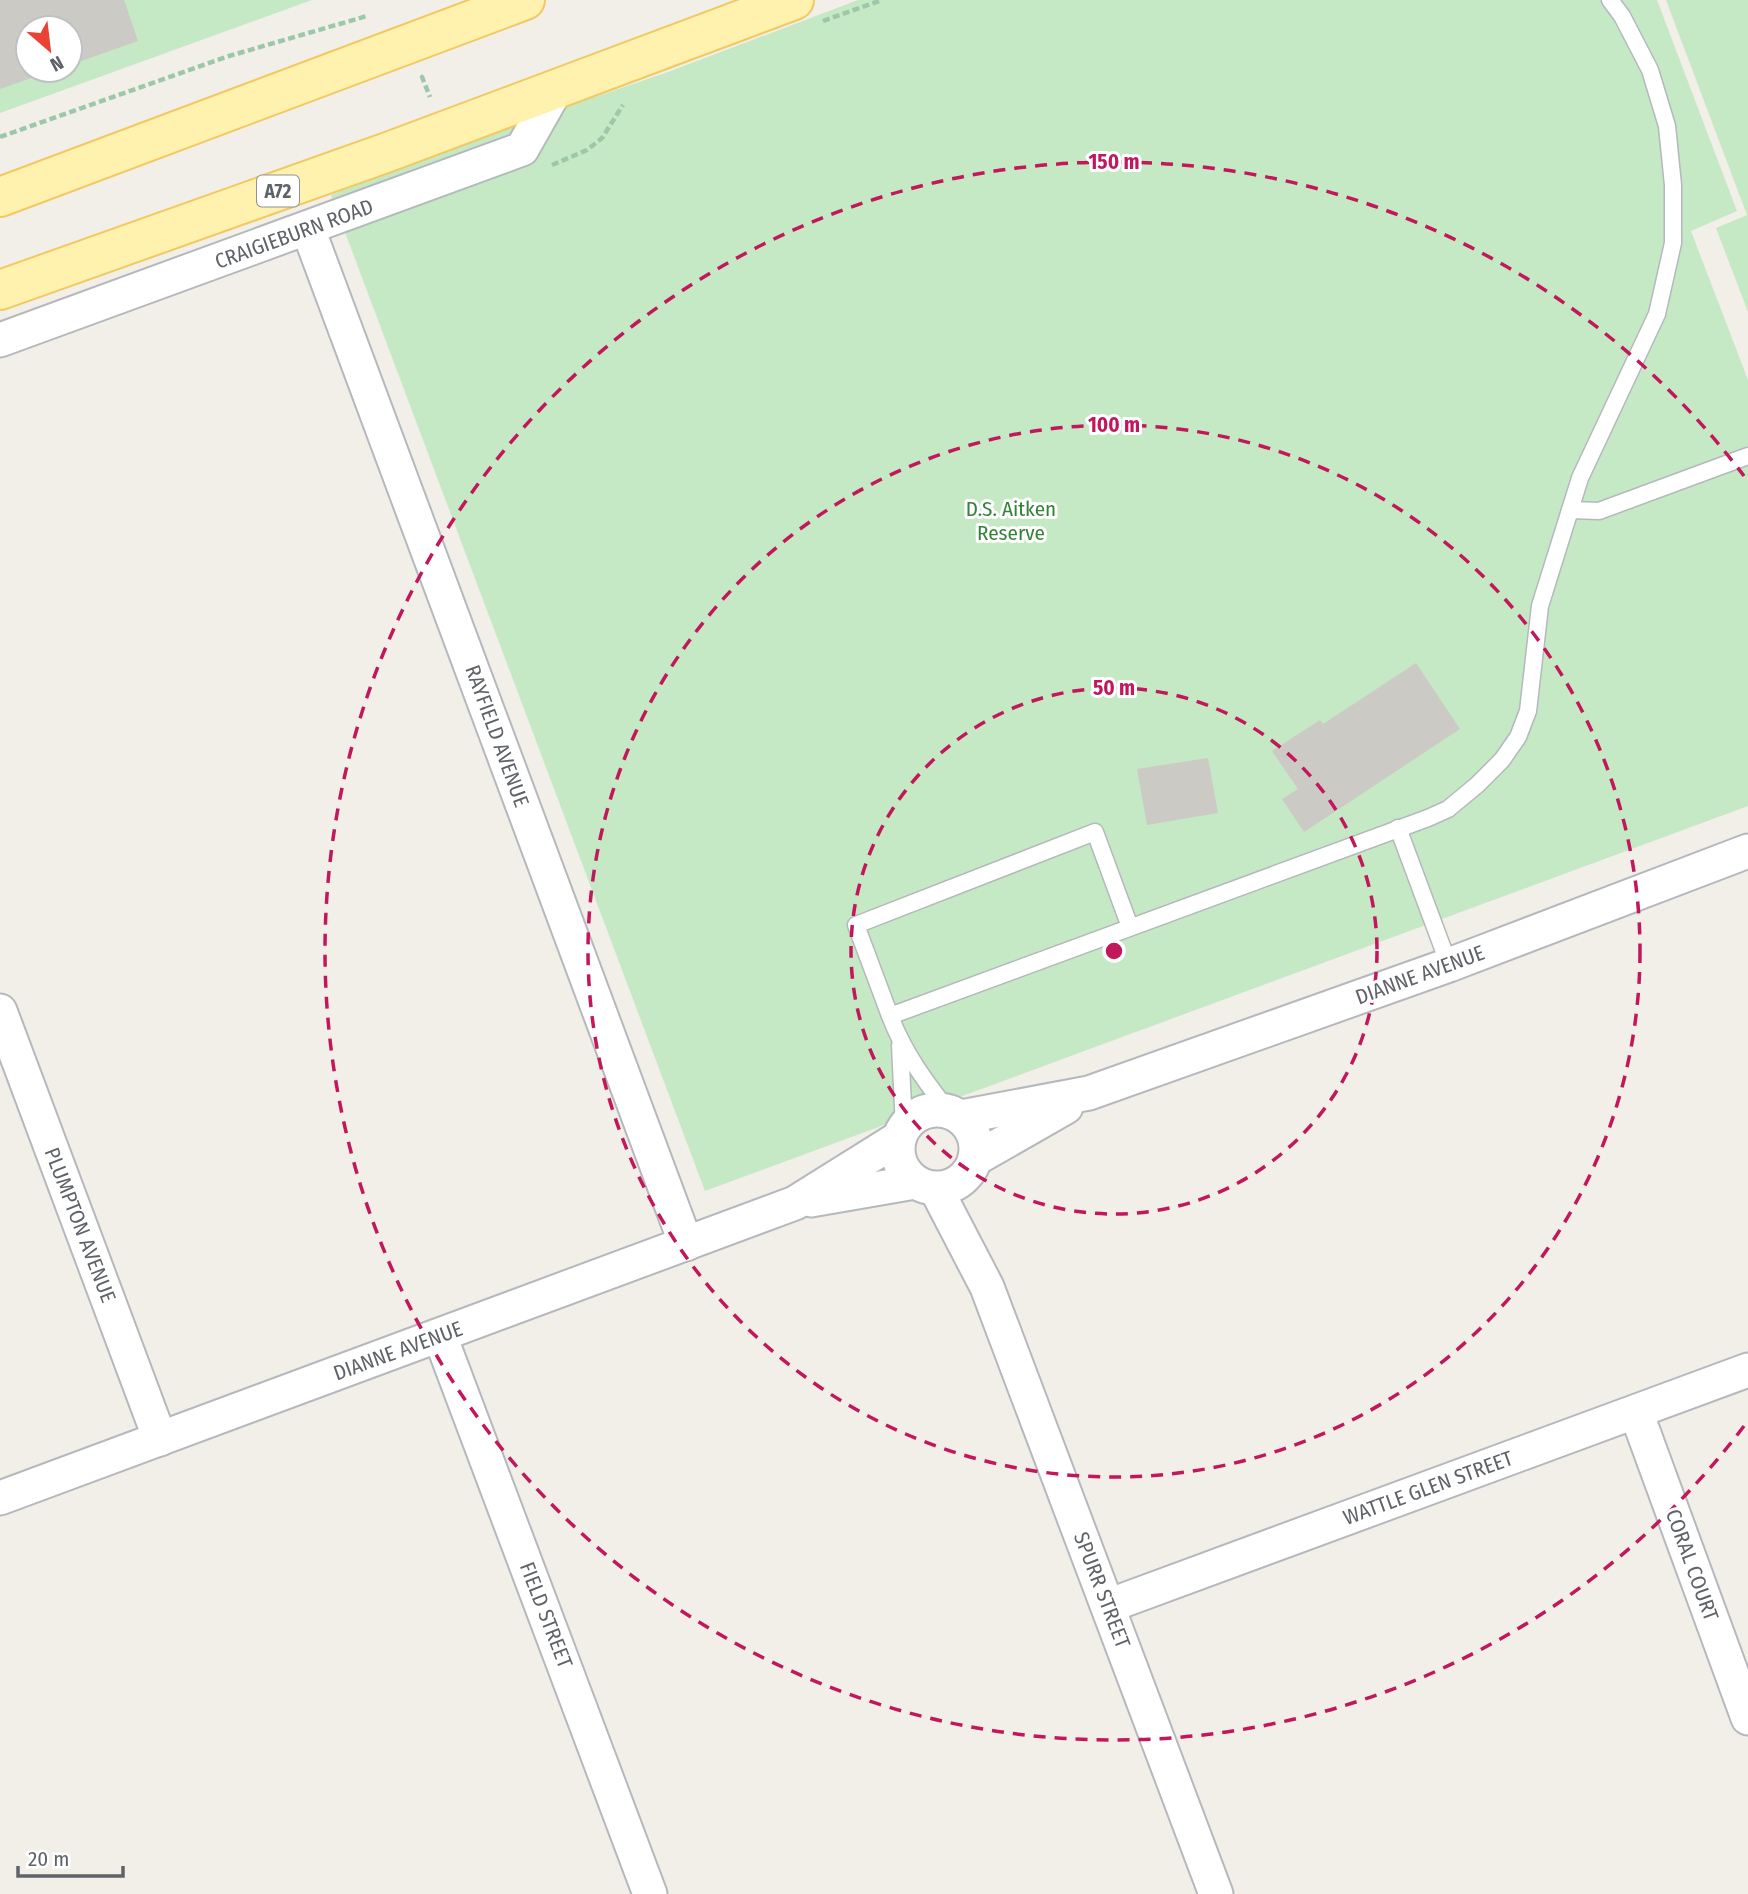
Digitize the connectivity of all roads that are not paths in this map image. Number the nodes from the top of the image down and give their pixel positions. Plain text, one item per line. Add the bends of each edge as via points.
1 (525, 0) edge
2 (794, 0) edge
3 (1610, 0) edge
4 (556, 89) junction
5 (0, 197) edge
6 (308, 229) junction
7 (0, 290) edge
8 (0, 340) edge
9 (1748, 456) edge
10 (1570, 510) junction
11 (1398, 828) junction
12 (1748, 851) edge
13 (1129, 927) junction
14 (1448, 965) junction
15 (0, 1011) edge
16 (890, 1016) junction
17 (900, 1042) junction
18 (1090, 1093) junction
19 (955, 1114) junction
20 (902, 1133) junction
21 (971, 1167) junction
22 (925, 1185) junction
23 (795, 1203) junction
24 (686, 1244) junction
25 (987, 1287) junction
26 (440, 1336) junction
27 (1748, 1370) edge
28 (1636, 1412) junction
29 (160, 1439) junction
30 (0, 1498) edge
31 (1108, 1606) junction
32 (1748, 1718) edge
33 (650, 1894) edge
34 (1216, 1894) edge

1 - 5 main road
2 - 4 main road, A72
3 - 10 lane via 1650,70 1667,126 1673,243 1657,314 1580,478
4 - 6 street, CRAIGIEBURN ROAD via 522,149
4 - 7 main road, A72
6 - 8 street, CRAIGIEBURN ROAD
6 - 24 street, RAYFIELD AVENUE
9 - 10 lane via 1599,511
10 - 11 lane via 1540,606 1528,711 1518,737 1503,760 1448,808
11 - 13 lane
11 - 14 lane
12 - 14 street, DIANNE AVENUE
13 - 16 lane
13 - 16 lane via 1095,832 856,925
14 - 18 street, DIANNE AVENUE
15 - 29 street, PLUMPTON AVENUE
16 - 17 lane
17 - 19 lane via 917,1071
17 - 20 lane
18 - 19 street, DIANNE AVENUE
18 - 21 street, DIANNE AVENUE
19 - 20 street via 924,1112
19 - 21 street via 974,1136 977,1147
20 - 22 street via 900,1163 906,1174
20 - 23 street, DIANNE AVENUE
21 - 22 street via 957,1183
21 - 25 street, SPURR STREET
22 - 23 street, DIANNE AVENUE
22 - 25 street, SPURR STREET
23 - 24 street, DIANNE AVENUE
24 - 26 street, DIANNE AVENUE
25 - 31 street, SPURR STREET
26 - 29 street, DIANNE AVENUE
26 - 33 street, FIELD STREET
27 - 28 street, WATTLE GLEN STREET
28 - 31 street, WATTLE GLEN STREET
28 - 32 street, CORAL COURT
29 - 30 street, DIANNE AVENUE
31 - 34 street, SPURR STREET

